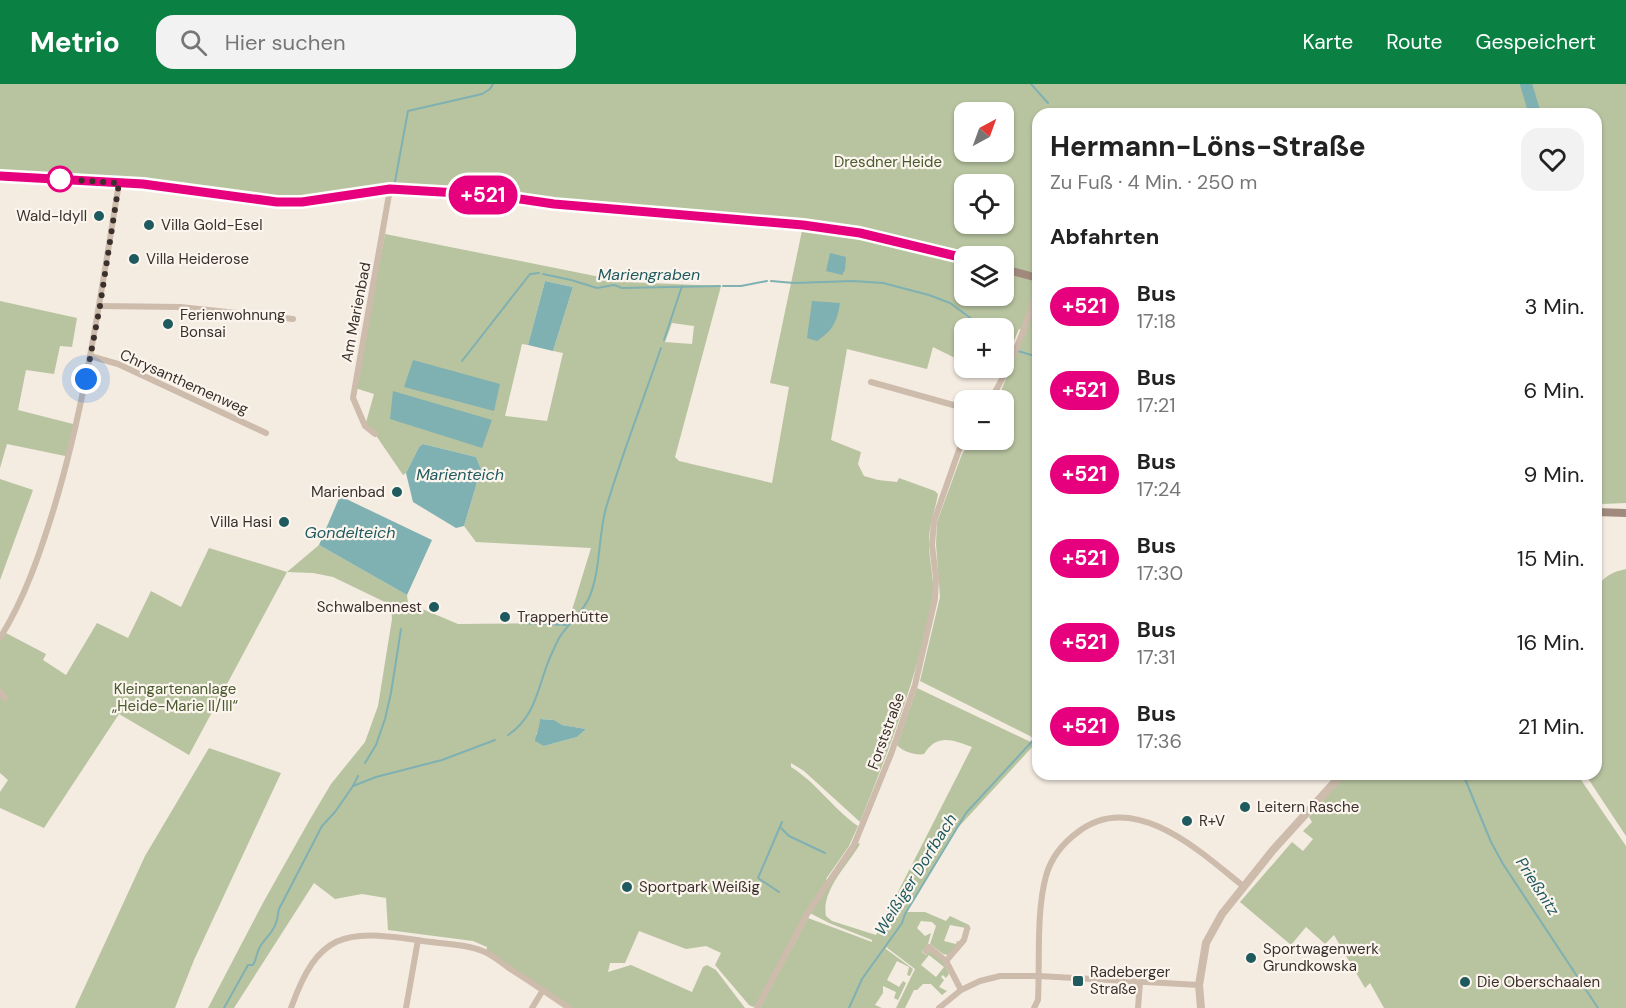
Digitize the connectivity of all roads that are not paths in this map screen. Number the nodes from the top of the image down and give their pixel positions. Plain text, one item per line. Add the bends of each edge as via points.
1 (0, 176) edge
2 (119, 183) junction
3 (390, 189) junction
4 (954, 256) edge
5 (1014, 272) edge
6 (1032, 277) edge
7 (1032, 304) edge
8 (100, 306) junction
9 (293, 319) dead end
10 (90, 356) junction
11 (871, 382) dead end
12 (996, 390) edge
13 (954, 405) edge
14 (266, 433) dead end
15 (375, 434) dead end
16 (959, 450) edge
17 (1602, 512) edge
18 (1626, 513) edge
19 (0, 638) edge
20 (0, 692) edge
21 (5, 698) dead end
22 (1336, 780) edge
23 (1243, 886) junction
24 (969, 932) dead end
25 (418, 940) junction
26 (926, 951) dead end
27 (946, 961) junction
28 (1039, 976) junction
29 (1140, 982) junction
30 (1199, 985) junction
31 (543, 990) junction
32 (961, 990) junction
33 (291, 1008) edge
34 (406, 1008) edge
35 (532, 1008) edge
36 (569, 1008) edge
37 (757, 1008) edge
38 (939, 1008) edge
39 (1034, 1008) edge
40 (1138, 1008) edge
41 (1201, 1008) edge

1 - 2 main road
2 - 3 main road via 277,202
2 - 8 street
3 - 4 main road via 803,225 860,233
3 - 15 street, Am Marienbad via 353,398 365,426
5 - 6 main road
7 - 12 street
8 - 9 street via 180,307
8 - 10 street
10 - 14 street, Chrysanthemenweg via 118,364
10 - 19 street via 70,457 41,552 20,604
11 - 13 street
16 - 37 street, Forststraße via 933,521 935,599 915,685 891,754 854,845 807,914
17 - 18 main road
20 - 21 street
22 - 23 street
23 - 28 street via 1209,856 1162,828 1125,818 1091,824 1062,846 1046,876
23 - 30 street via 1206,943
24 - 27 street
25 - 31 street via 486,952
25 - 33 street via 359,935 332,944 306,972
25 - 34 street
26 - 27 street via 929,947
27 - 32 street
28 - 29 street
28 - 32 street via 990,978
28 - 39 street
29 - 30 street
29 - 40 street
30 - 41 street
31 - 35 street
31 - 36 street
32 - 38 street

